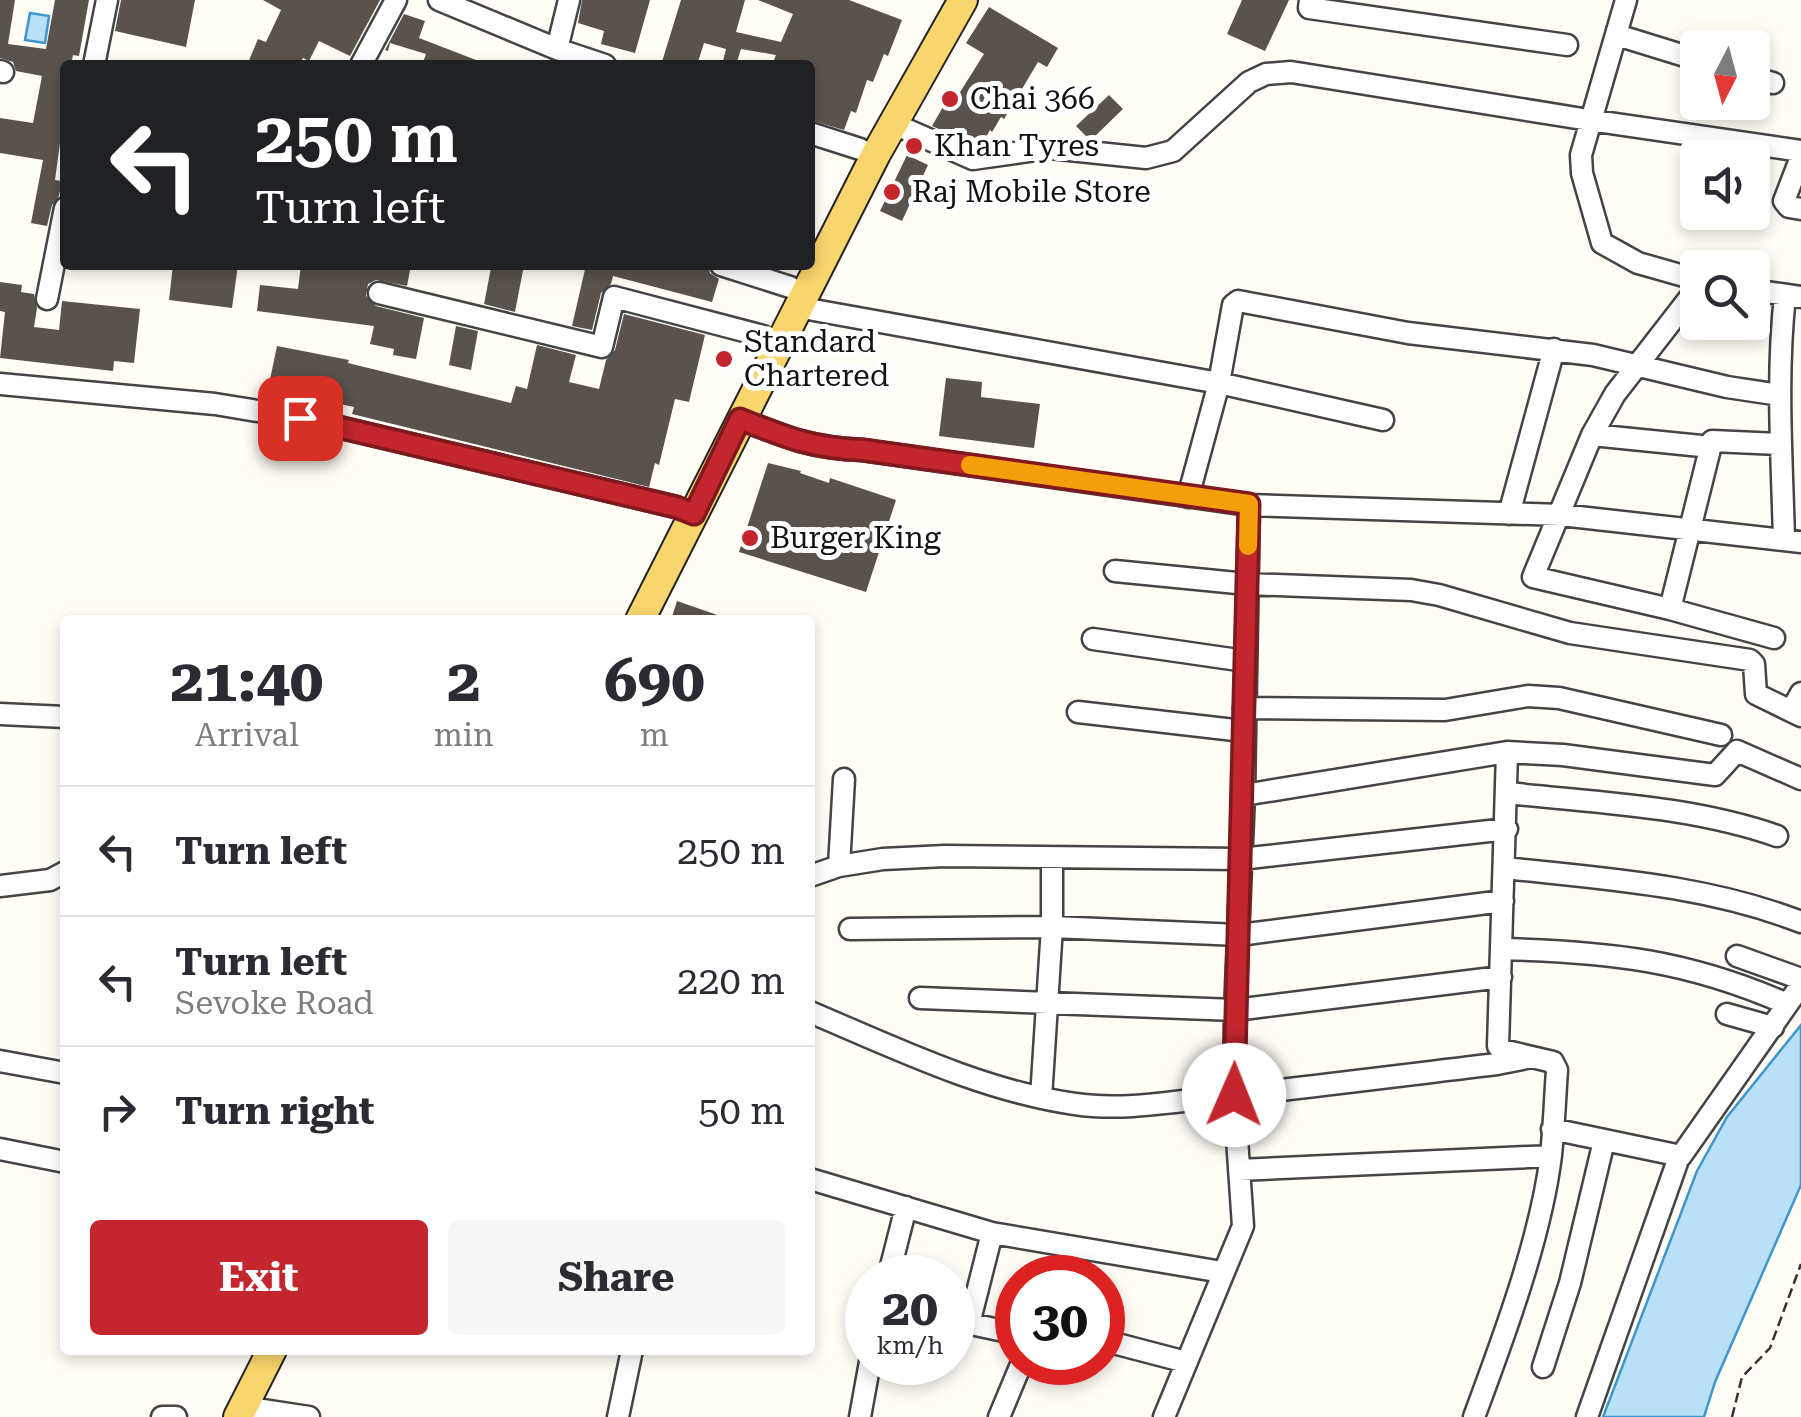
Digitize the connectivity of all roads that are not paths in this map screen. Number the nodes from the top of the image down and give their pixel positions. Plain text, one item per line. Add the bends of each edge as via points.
1 (107, 0) edge
2 (396, 0) edge
3 (439, 0) edge
4 (569, 0) edge
5 (942, 0) edge
6 (962, 0) edge
7 (1310, 0) edge
8 (1626, 0) edge
9 (1617, 35) junction
10 (1567, 45) dead end
11 (557, 49) junction
12 (1680, 54) edge
13 (95, 60) edge
14 (364, 60) edge
15 (591, 60) edge
16 (1589, 120) junction
17 (894, 124) junction
18 (815, 134) edge
19 (868, 152) junction
20 (1801, 154) edge
21 (1801, 209) edge
22 (60, 233) edge
23 (815, 240) edge
24 (815, 251) edge
25 (739, 270) edge
26 (1680, 277) edge
27 (796, 286) edge
28 (379, 293) dead end
29 (1793, 296) edge
30 (47, 299) dead end
31 (1680, 307) edge
32 (763, 336) junction
33 (1554, 349) junction
34 (1638, 364) junction
35 (1219, 382) junction
36 (0, 384) edge
37 (1780, 396) junction
38 (740, 419) junction
39 (1383, 420) dead end
40 (1592, 435) junction
41 (1779, 444) junction
42 (1711, 447) junction
43 (1188, 497) junction
44 (1249, 504) junction
45 (686, 511) junction
46 (1509, 514) junction
47 (1561, 516) junction
48 (1688, 532) junction
49 (1793, 541) edge
50 (669, 545) junction
51 (1115, 571) dead end
52 (1247, 584) junction
53 (1670, 609) junction
54 (625, 615) edge
55 (642, 615) edge
56 (1774, 638) dead end
57 (1094, 639) dead end
58 (1245, 660) junction
59 (1798, 707) edge
60 (1244, 708) junction
61 (1078, 712) dead end
62 (0, 714) edge
63 (60, 716) edge
64 (1243, 731) junction
65 (1721, 735) dead end
66 (1507, 752) junction
67 (1801, 779) edge
68 (844, 780) dead end
69 (1508, 793) junction
70 (1244, 795) junction
71 (1507, 829) junction
72 (1777, 836) dead end
73 (1052, 859) junction
74 (1241, 860) junction
75 (839, 866) junction
76 (1505, 868) junction
77 (815, 874) edge
78 (60, 875) edge
79 (0, 886) edge
80 (1503, 901) junction
81 (1801, 922) edge
82 (1052, 927) junction
83 (850, 929) dead end
84 (1238, 934) junction
85 (1502, 949) junction
86 (1737, 956) dead end
87 (1501, 977) junction
88 (1801, 982) edge
89 (920, 998) dead end
90 (1048, 1004) junction
91 (1787, 1004) junction
92 (1235, 1010) junction
93 (815, 1014) edge
94 (1727, 1014) dead end
95 (1772, 1027) junction
96 (1532, 1056) junction
97 (0, 1061) edge
98 (60, 1072) edge
99 (1234, 1095) junction
100 (1041, 1098) junction
101 (1552, 1129) junction
102 (1604, 1141) junction
103 (0, 1149) edge
104 (1551, 1156) junction
105 (1679, 1157) junction
106 (60, 1161) edge
107 (1239, 1170) junction
108 (815, 1181) edge
109 (906, 1207) junction
110 (992, 1232) junction
111 (894, 1255) edge
112 (1222, 1272) junction
113 (975, 1281) edge
114 (1125, 1346) edge
115 (270, 1355) edge
116 (289, 1355) edge
117 (631, 1355) edge
118 (1186, 1362) junction
119 (1542, 1367) dead end
120 (866, 1385) edge
121 (1013, 1385) edge
122 (251, 1413) edge
123 (162, 1417) edge
124 (176, 1417) edge
125 (309, 1417) edge
126 (618, 1417) edge
127 (860, 1417) edge
128 (1000, 1417) edge
129 (1164, 1417) edge
130 (1474, 1417) edge
131 (1587, 1417) edge

1 - 13 street
2 - 14 street
3 - 11 street
4 - 11 street
5 - 19 main road
6 - 17 main road
7 - 10 street via 1309,8
8 - 9 street
9 - 12 street
9 - 16 street
11 - 15 street
16 - 17 street via 1291,72 1249,82 1172,152 1146,158 1050,148 973,159
16 - 20 street
16 - 26 street via 1582,173 1598,237 1638,264
17 - 19 main road
18 - 19 street
19 - 23 main road
19 - 24 main road
20 - 21 street via 1784,201
22 - 30 street
25 - 27 street
27 - 32 main road
27 - 35 street
27 - 38 main road
28 - 32 street via 602,347 614,297
29 - 37 street via 1780,332
31 - 34 street
32 - 45 main road
33 - 34 street
33 - 35 street via 1408,332 1238,301
33 - 46 street
34 - 37 street
34 - 40 street
35 - 39 street
35 - 43 street
36 - 45 street via 300,418
37 - 41 street
38 - 43 street via 816,446
38 - 45 main road
40 - 42 street
40 - 47 street
41 - 42 street via 1715,440
41 - 49 street
42 - 48 street
43 - 44 street
44 - 46 street
44 - 52 street
45 - 50 main road
46 - 47 street
47 - 48 street
47 - 53 street via 1534,578
48 - 49 street
48 - 53 street
50 - 54 main road
50 - 55 main road
51 - 52 street
52 - 58 street
52 - 59 street via 1410,590 1570,633 1752,660 1755,692
53 - 56 street
57 - 58 street
58 - 60 street
60 - 64 street
60 - 65 street via 1445,710 1528,696 1576,700
61 - 64 street
62 - 63 street
64 - 70 street
66 - 67 street via 1715,774 1737,751
66 - 69 street
66 - 70 street
68 - 75 street
69 - 71 street
69 - 72 street via 1685,812
70 - 74 street
71 - 74 street
71 - 76 street
73 - 74 street
73 - 75 street via 945,856
73 - 82 street
74 - 84 street
75 - 77 street
76 - 80 street
76 - 81 street via 1672,886
78 - 79 street
80 - 84 street
80 - 85 street
82 - 83 street
82 - 84 street
82 - 90 street
84 - 92 street
85 - 87 street
85 - 91 street via 1677,964
86 - 88 street
87 - 92 street
87 - 96 street via 1498,1046
88 - 91 street
89 - 90 street
90 - 92 street
90 - 100 street
91 - 95 street
92 - 99 street
93 - 100 street via 945,1068
94 - 95 street
95 - 105 street
96 - 99 street
96 - 101 street via 1556,1066
97 - 98 street
99 - 100 street via 1120,1107
99 - 107 street
101 - 102 street
101 - 104 street
102 - 105 street
102 - 119 street
103 - 106 street
104 - 107 street
104 - 130 street via 1522,1280
105 - 131 street
107 - 112 street via 1243,1226
108 - 109 street
109 - 110 street
109 - 111 street
110 - 112 street
110 - 113 street
112 - 118 street
114 - 118 street
115 - 122 main road
116 - 122 main road
117 - 126 street
118 - 129 street
120 - 127 street
121 - 128 street
122 - 125 street
123 - 124 street

